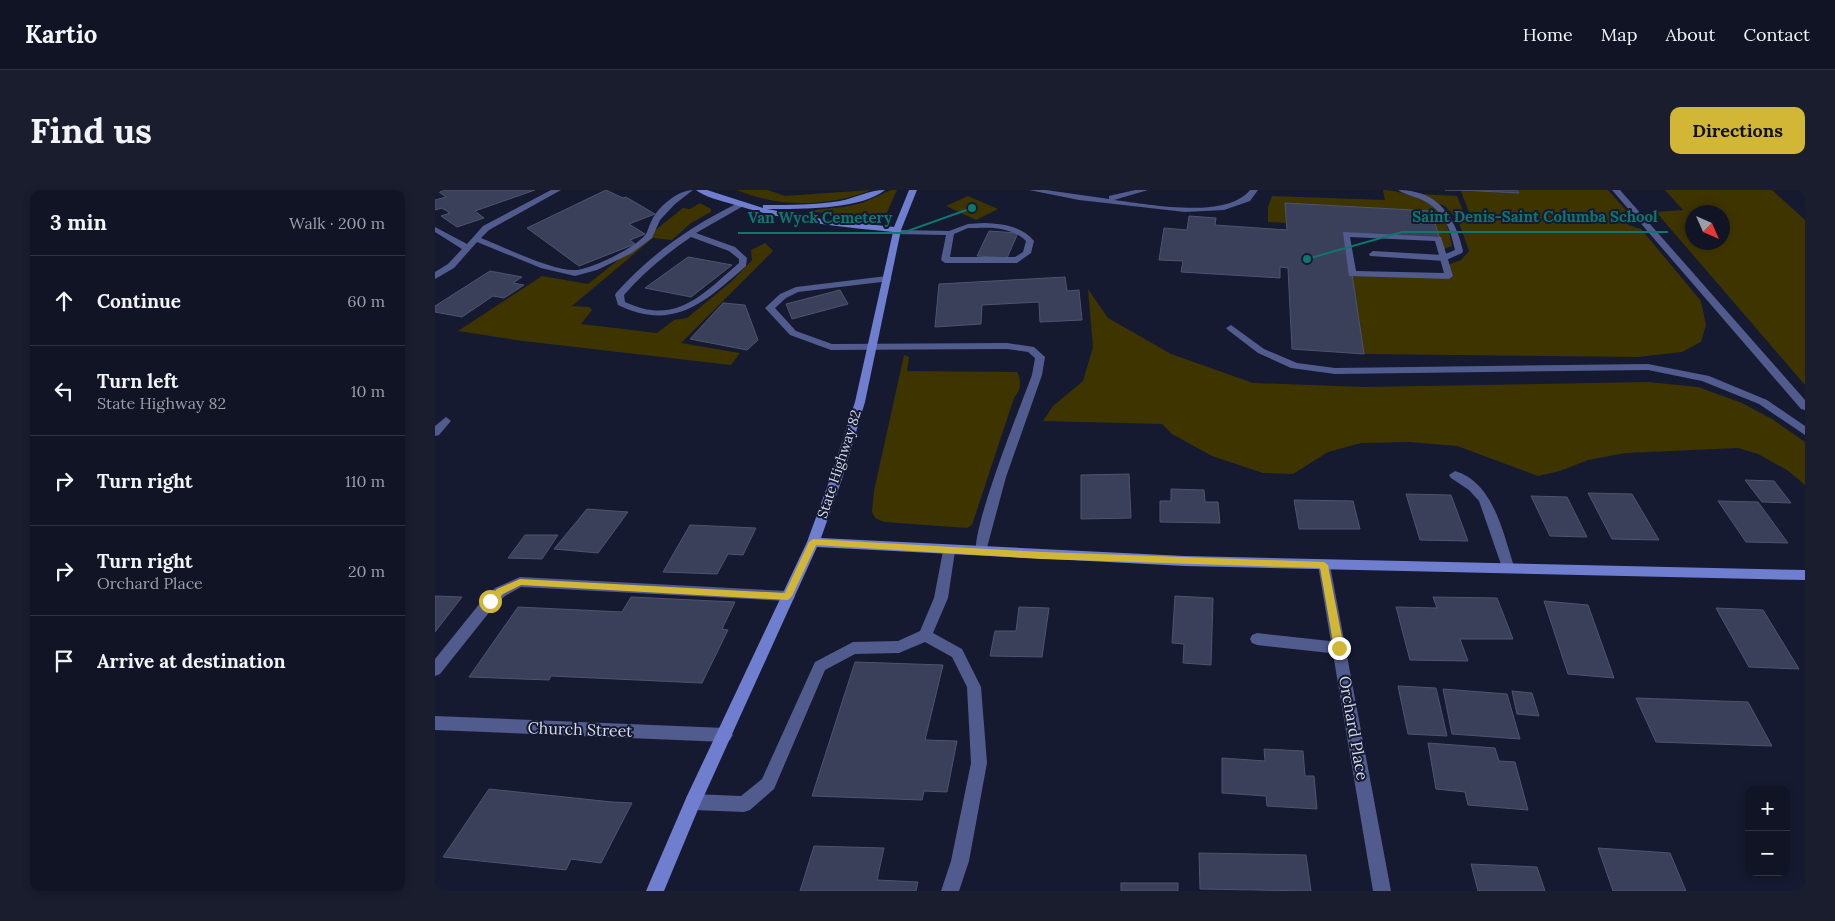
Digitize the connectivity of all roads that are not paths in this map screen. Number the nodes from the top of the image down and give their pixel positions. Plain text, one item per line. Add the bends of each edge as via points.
1 (557, 190) edge
2 (689, 190) edge
3 (700, 190) edge
4 (881, 190) edge
5 (915, 190) edge
6 (1033, 190) edge
7 (1144, 190) edge
8 (1254, 190) edge
9 (1402, 190) edge
10 (1616, 190) edge
11 (1097, 200) junction
12 (745, 206) junction
13 (435, 229) edge
14 (897, 231) junction
15 (688, 233) junction
16 (950, 233) junction
17 (476, 239) junction
18 (467, 248) junction
19 (1373, 254) dead end
20 (1444, 258) junction
21 (435, 276) edge
22 (887, 279) junction
23 (1231, 328) dead end
24 (871, 347) junction
25 (1805, 407) edge
26 (446, 421) dead end
27 (1805, 431) edge
28 (435, 432) edge
29 (1455, 475) dead end
30 (813, 542) junction
31 (949, 551) junction
32 (981, 552) junction
33 (1324, 565) junction
34 (1509, 569) junction
35 (1805, 575) edge
36 (788, 596) junction
37 (925, 635) junction
38 (1257, 638) dead end
39 (1339, 648) junction
40 (435, 670) edge
41 (435, 723) edge
42 (725, 735) junction
43 (693, 802) junction
44 (655, 891) edge
45 (950, 891) edge
46 (1382, 891) edge

1 - 17 street via 486,228
2 - 17 street via 671,202 656,219 649,236 629,251 594,268 575,273 544,266
3 - 12 main road
4 - 12 main road via 865,198 829,206
5 - 14 main road, State Highway 82
6 - 11 street
7 - 11 street
8 - 11 street via 1247,199 1221,208 1185,210
9 - 20 street via 1443,209 1457,235 1459,250
10 - 25 street
12 - 14 main road via 792,218
12 - 15 street via 718,215
13 - 18 street
14 - 16 street
14 - 22 main road, State Highway 82
15 - 15 street via 627,285 619,295 621,303 631,309 659,314 681,310 743,264 743,258 732,249
16 - 16 street via 945,260 1017,260 1027,253 1030,241 1025,234 1015,230 988,226 967,226
17 - 18 street
18 - 21 street via 451,266
19 - 20 street
20 - 20 street via 1438,239 1346,234 1352,274 1449,276
22 - 24 main road, State Highway 82
22 - 24 street via 799,289 778,298 770,308 793,333 806,339 831,347
23 - 27 street via 1261,351 1295,366 1335,371 1648,367 1705,378 1763,402
24 - 30 main road, State Highway 82 via 860,402
24 - 32 street via 1007,346 1031,349 1040,357 1040,369 1028,395
26 - 28 street
29 - 34 street via 1473,486 1484,499
30 - 31 main road
30 - 36 main road, State Highway 82
31 - 32 main road
31 - 37 street via 941,598
32 - 33 main road
33 - 34 main road
33 - 39 street, Orchard Place
34 - 35 main road
36 - 40 street via 520,582 490,601
36 - 42 main road, State Highway 82
37 - 43 street via 899,647 853,648 819,666 767,784 744,804
37 - 45 street via 957,653 974,687 979,764 960,861
38 - 39 street
39 - 46 street, Orchard Place
41 - 42 street, Church Street
42 - 43 main road, State Highway 82
43 - 44 main road, State Highway 82

